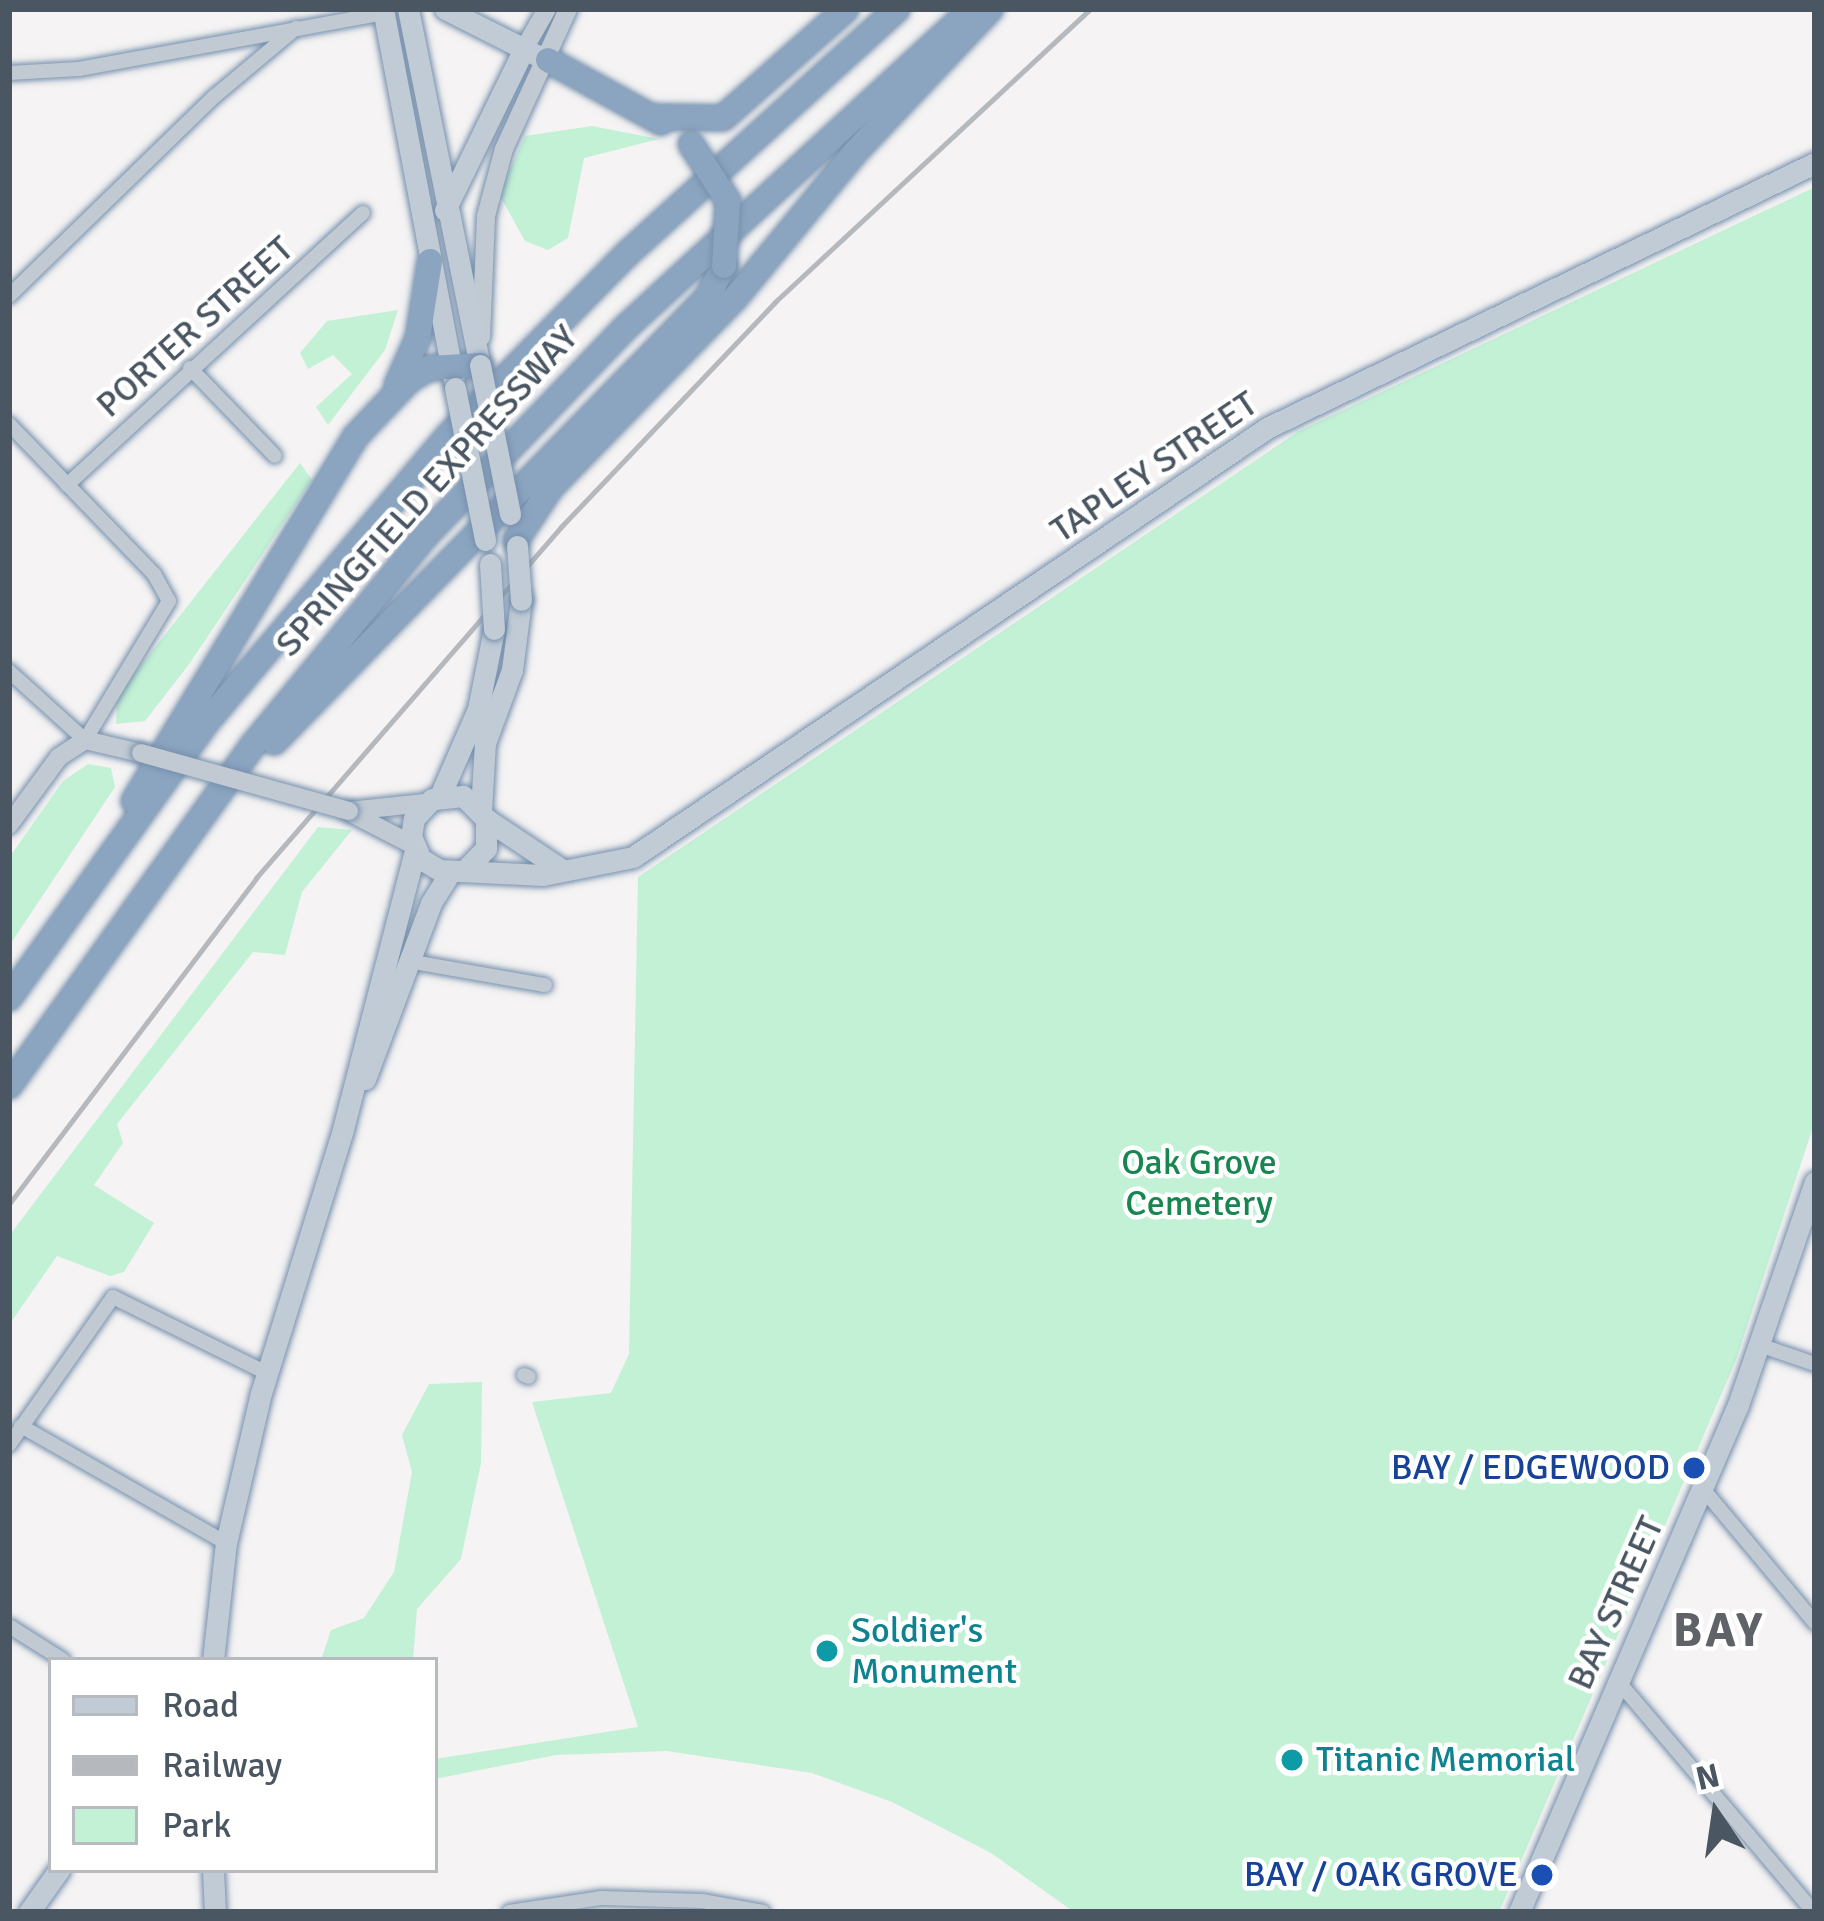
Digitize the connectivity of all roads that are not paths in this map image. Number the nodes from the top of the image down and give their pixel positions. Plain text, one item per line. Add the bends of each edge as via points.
1 (408, 9) edge
2 (446, 9) edge
3 (547, 9) edge
4 (568, 9) edge
5 (846, 9) edge
6 (897, 9) edge
7 (972, 9) edge
8 (990, 9) edge
9 (384, 11) edge
10 (296, 28) junction
11 (536, 54) junction
12 (9, 73) edge
13 (652, 117) junction
14 (1815, 163) edge
15 (447, 206) junction
16 (363, 213) dead end
17 (430, 261) junction
18 (9, 296) edge
19 (480, 365) junction
20 (190, 368) junction
21 (453, 376) junction
22 (395, 388) junction
23 (9, 424) edge
24 (275, 456) dead end
25 (67, 485) junction
26 (514, 533) junction
27 (9, 671) edge
28 (85, 740) junction
29 (433, 800) junction
30 (349, 812) junction
31 (484, 814) junction
32 (9, 825) edge
33 (179, 846) junction
34 (414, 847) junction
35 (561, 869) junction
36 (458, 870) junction
37 (91, 882) junction
38 (414, 962) junction
39 (545, 985) dead end
40 (9, 998) edge
41 (9, 1086) edge
42 (343, 1129) junction
43 (1815, 1183) edge
44 (1807, 1239) edge
45 (1762, 1346) junction
46 (1815, 1364) edge
47 (267, 1373) junction
48 (21, 1426) junction
49 (9, 1445) edge
50 (1703, 1489) junction
51 (226, 1543) junction
52 (1815, 1623) edge
53 (9, 1626) edge
54 (58, 1657) edge
55 (213, 1657) edge
56 (1617, 1680) junction
57 (56, 1873) edge
58 (213, 1873) edge
59 (637, 1905) edge
60 (1522, 1910) edge
61 (29, 1912) edge
62 (215, 1912) edge
63 (509, 1912) edge
64 (763, 1912) edge
65 (1814, 1912) edge

1 - 15 main road
2 - 11 main road
3 - 11 street
4 - 11 street
5 - 13 highway via 723,118
6 - 37 highway, SPRINGFIELD EXPRESSWAY via 628,253 449,435 208,719
7 - 33 highway, SPRINGFIELD EXPRESSWAY via 546,406 316,665
8 - 26 highway
9 - 10 street
9 - 17 main road
10 - 12 street via 79,69
10 - 18 street
11 - 13 highway
11 - 15 main road
11 - 19 street via 486,216
13 - 33 highway, bridge via 691,144 728,201 724,266 707,298
14 - 35 main road, TAPLEY STREET via 1267,428 661,840 595,870
15 - 17 main road
15 - 19 main road
16 - 20 street, PORTER STREET
17 - 21 main road
17 - 22 highway via 418,338
19 - 21 highway
19 - 26 main road, bridge
20 - 24 street
20 - 25 street, PORTER STREET
21 - 22 highway
21 - 29 main road, bridge via 490,564 494,629 478,710
22 - 37 highway via 306,509
23 - 25 street
25 - 28 street via 154,574 169,601
26 - 31 main road, bridge via 521,600 512,670 485,743
27 - 28 street
28 - 30 street, bridge
28 - 32 street via 59,757
29 - 30 street
29 - 31 main road via 463,796
29 - 34 main road via 414,818
30 - 34 street
31 - 35 main road
31 - 36 main road via 486,848
33 - 41 highway, SPRINGFIELD EXPRESSWAY
34 - 36 main road
34 - 42 main road
35 - 36 main road, TAPLEY STREET
36 - 38 main road via 430,903
37 - 40 highway, SPRINGFIELD EXPRESSWAY
38 - 39 street
38 - 42 main road
42 - 47 main road
43 - 44 main road, BAY STREET
44 - 45 main road, BAY STREET
45 - 46 street
45 - 50 main road, BAY STREET
47 - 48 street via 113,1297
47 - 51 main road
48 - 49 street
48 - 51 street
50 - 52 street
50 - 56 main road, BAY STREET
51 - 55 main road
53 - 54 street
56 - 60 main road, BAY STREET
56 - 65 street
57 - 61 main road
58 - 62 main road
59 - 63 street via 568,1900
59 - 64 street

